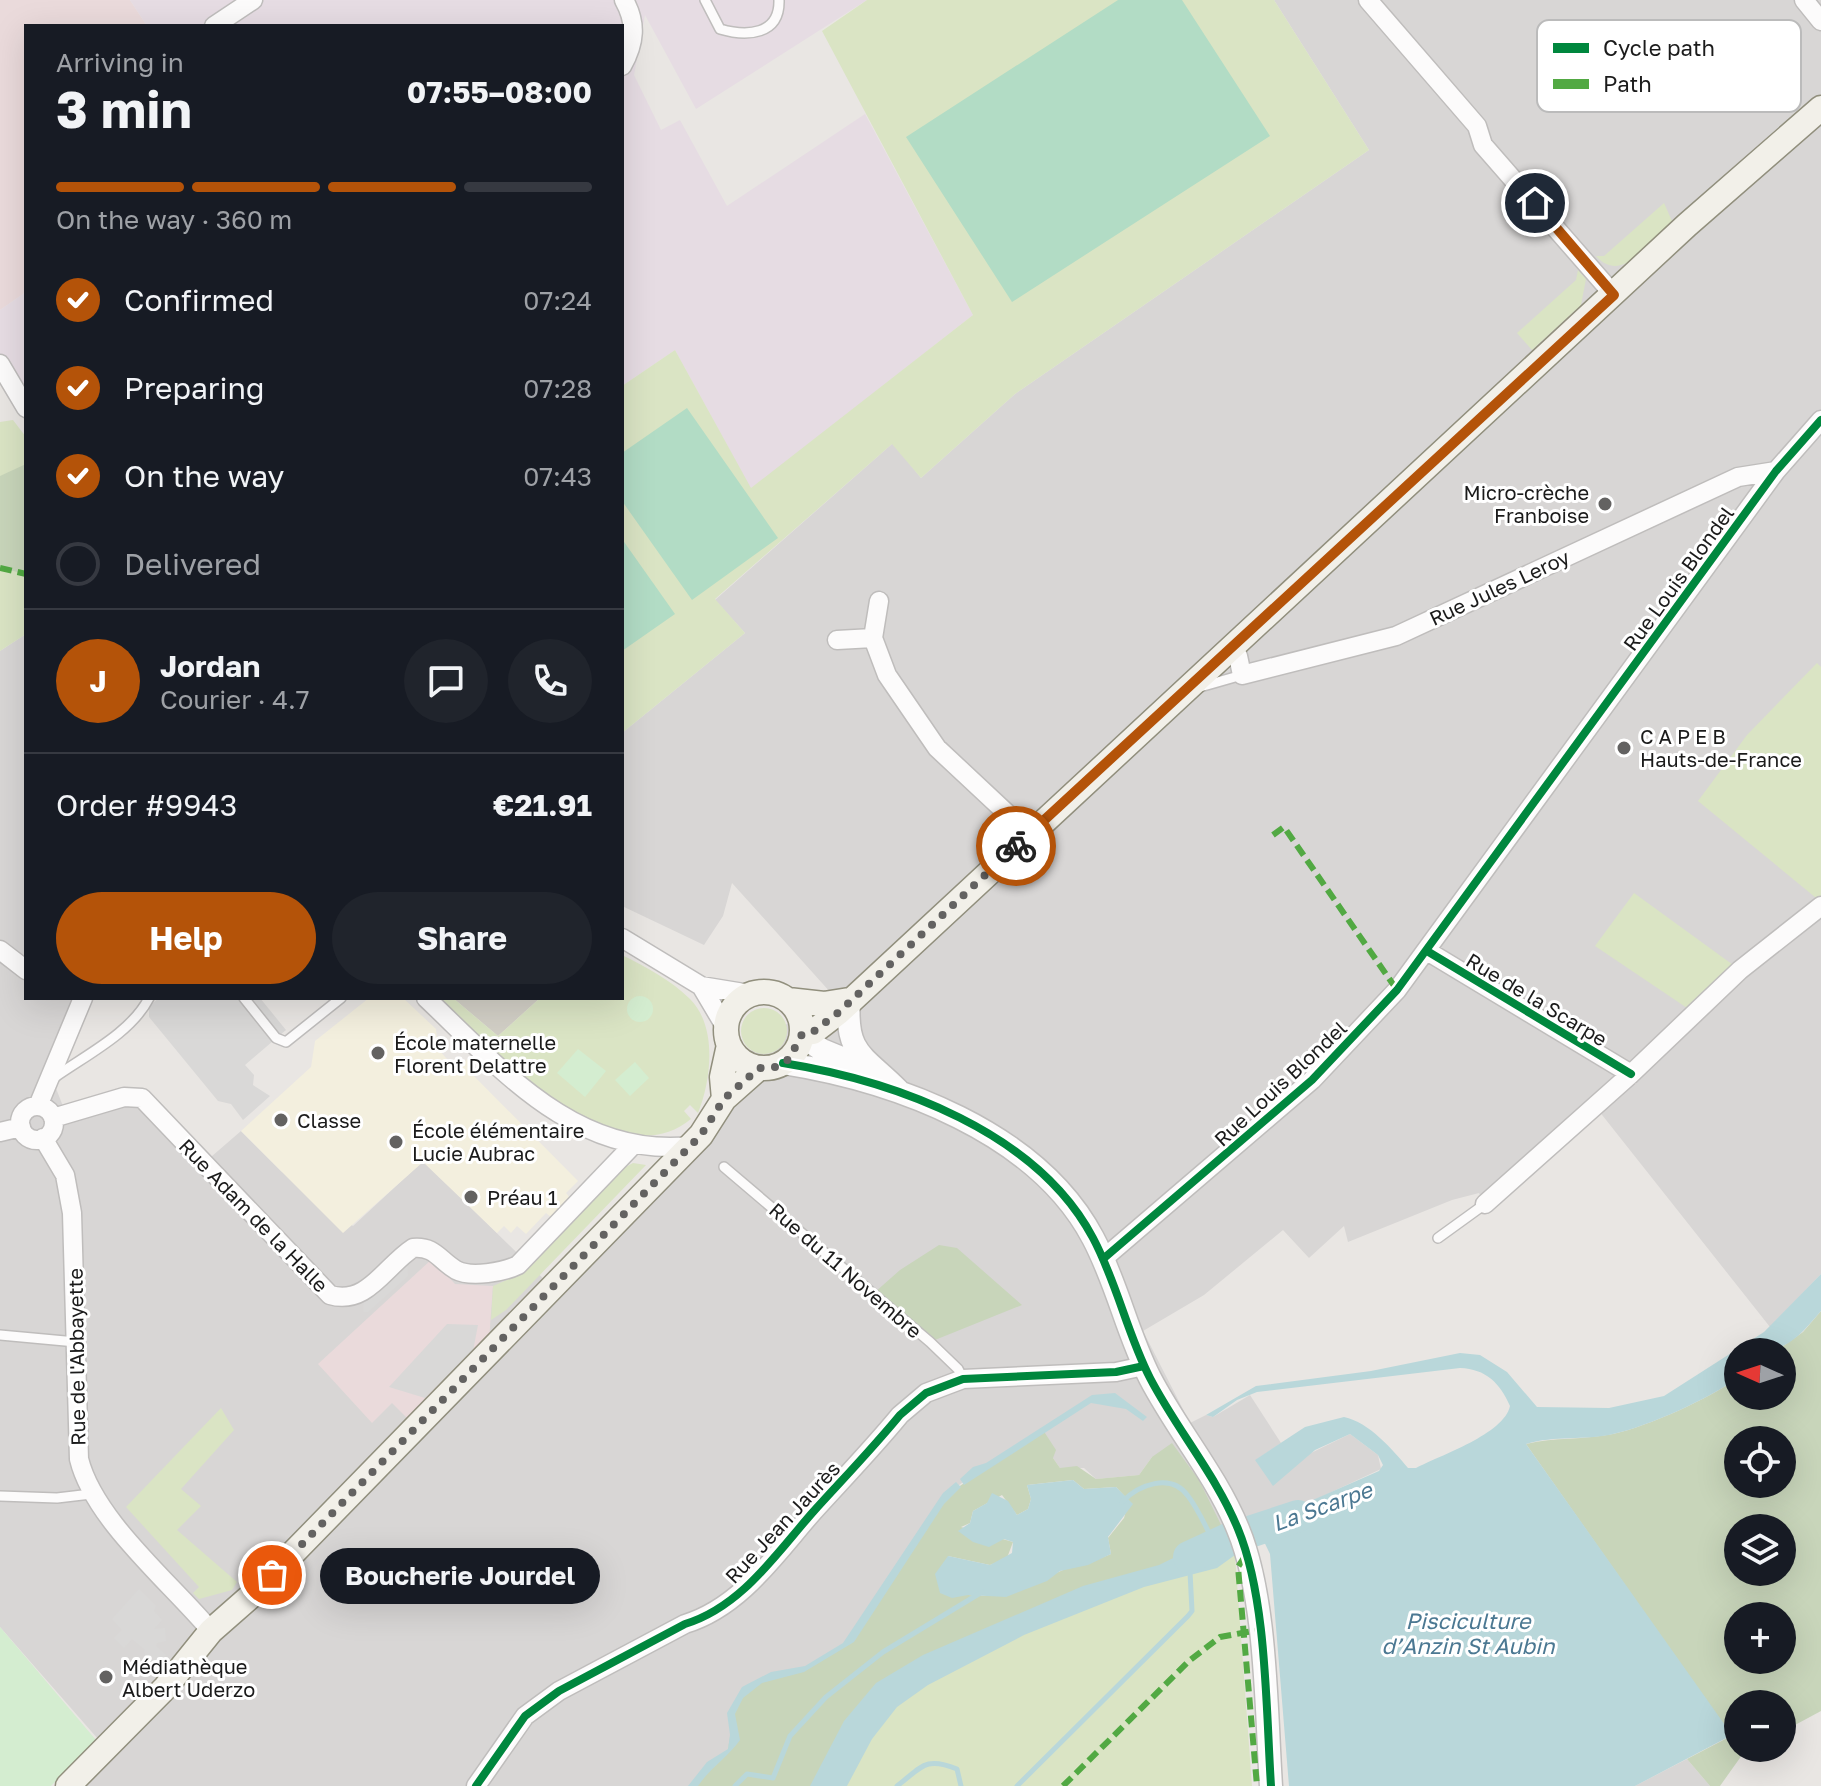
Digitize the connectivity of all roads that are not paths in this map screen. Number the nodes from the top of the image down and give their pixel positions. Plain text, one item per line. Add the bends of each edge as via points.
1 (253, 0) edge
2 (624, 0) edge
3 (705, 0) edge
4 (779, 0) edge
5 (1368, 0) edge
6 (1804, 0) edge
7 (1821, 21) edge
8 (217, 24) edge
9 (624, 61) edge
10 (1821, 108) edge
11 (1614, 295) junction
12 (3, 375) edge
13 (24, 405) edge
14 (1821, 420) edge
15 (1776, 471) junction
16 (879, 601) dead end
17 (873, 638) junction
18 (837, 640) dead end
19 (1231, 648) junction
20 (1242, 675) junction
21 (1185, 691) junction
22 (1029, 834) junction
23 (1821, 906) edge
24 (624, 939) edge
25 (0, 950) edge
26 (1427, 951) junction
27 (24, 968) edge
28 (701, 986) junction
29 (750, 994) junction
30 (80, 1000) edge
31 (148, 1000) edge
32 (246, 1000) edge
33 (338, 1000) edge
34 (428, 1000) edge
35 (788, 1000) junction
36 (849, 1000) junction
37 (802, 1035) junction
38 (728, 1037) junction
39 (771, 1066) junction
40 (882, 1074) junction
41 (1631, 1074) junction
42 (52, 1078) junction
43 (898, 1091) junction
44 (724, 1099) junction
45 (38, 1106) junction
46 (53, 1118) junction
47 (21, 1127) junction
48 (0, 1132) edge
49 (43, 1138) junction
50 (633, 1145) junction
51 (690, 1146) junction
52 (724, 1167) dead end
53 (1485, 1204) joint
54 (1438, 1238) dead end
55 (1103, 1259) junction
56 (0, 1335) edge
57 (78, 1342) junction
58 (1144, 1366) junction
59 (963, 1379) junction
60 (91, 1494) junction
61 (0, 1496) edge
62 (211, 1631) junction
63 (68, 1786) edge
64 (476, 1786) edge
65 (1271, 1786) edge

1 - 8 street
2 - 9 street via 634,35
3 - 4 lane via 720,29 753,34 768,28 779,13
5 - 11 street via 1477,126 1483,145
6 - 7 street
10 - 11 main road
11 - 19 main road
12 - 13 street
14 - 15 street, Rue Louis Blondel
15 - 20 street, Rue Jules Leroy via 1738,477 1396,636
15 - 26 street, Rue Louis Blondel
16 - 17 street
17 - 18 street
17 - 22 street via 887,675 937,748
19 - 20 street
19 - 21 main road
20 - 21 lane
21 - 22 main road
22 - 36 main road
23 - 41 street via 1740,970
24 - 28 street
25 - 27 street
26 - 41 street, Rue de la Scarpe
26 - 55 street, Rue Louis Blondel via 1312,1080
28 - 29 street
28 - 38 street
29 - 35 main road via 774,992
29 - 38 main road via 733,1008
30 - 42 street
31 - 42 lane via 117,1033
32 - 33 lane via 276,1038 286,1042
34 - 50 street via 522,1090 593,1132
35 - 36 main road
35 - 37 main road via 800,1015
36 - 37 main road via 813,1032
36 - 40 street via 848,1038
37 - 39 main road via 796,1052
37 - 40 street via 822,1050
38 - 39 main road via 741,1061
38 - 44 main road
39 - 43 street
39 - 44 main road
40 - 43 street
41 - 53 street
42 - 45 street
43 - 55 street via 1032,1163 1080,1215
44 - 51 main road
45 - 46 street
45 - 47 street via 23,1112
46 - 49 street via 53,1128
46 - 50 street, Rue Adam de la Halle via 124,1097 142,1098 330,1295 341,1298 360,1295 413,1248 433,1250 466,1273 518,1265
47 - 48 street
47 - 49 street via 29,1138
49 - 57 street, Rue de l'Abbayette via 65,1175 70,1196
50 - 51 street
51 - 62 main road via 274,1573
52 - 59 lane, Rue du 11 Novembre via 930,1342
53 - 54 lane
55 - 58 street
56 - 57 lane
57 - 60 street, Rue de l'Abbayette via 79,1459
58 - 59 street, Rue Jean Jaurès
58 - 65 street via 1241,1535 1255,1591
59 - 64 street, Rue Jean Jaurès via 933,1388 900,1415 762,1572 726,1604 588,1675 525,1716
60 - 61 lane
60 - 62 street, Rue de l'Abbayette
62 - 63 main road via 165,1688

